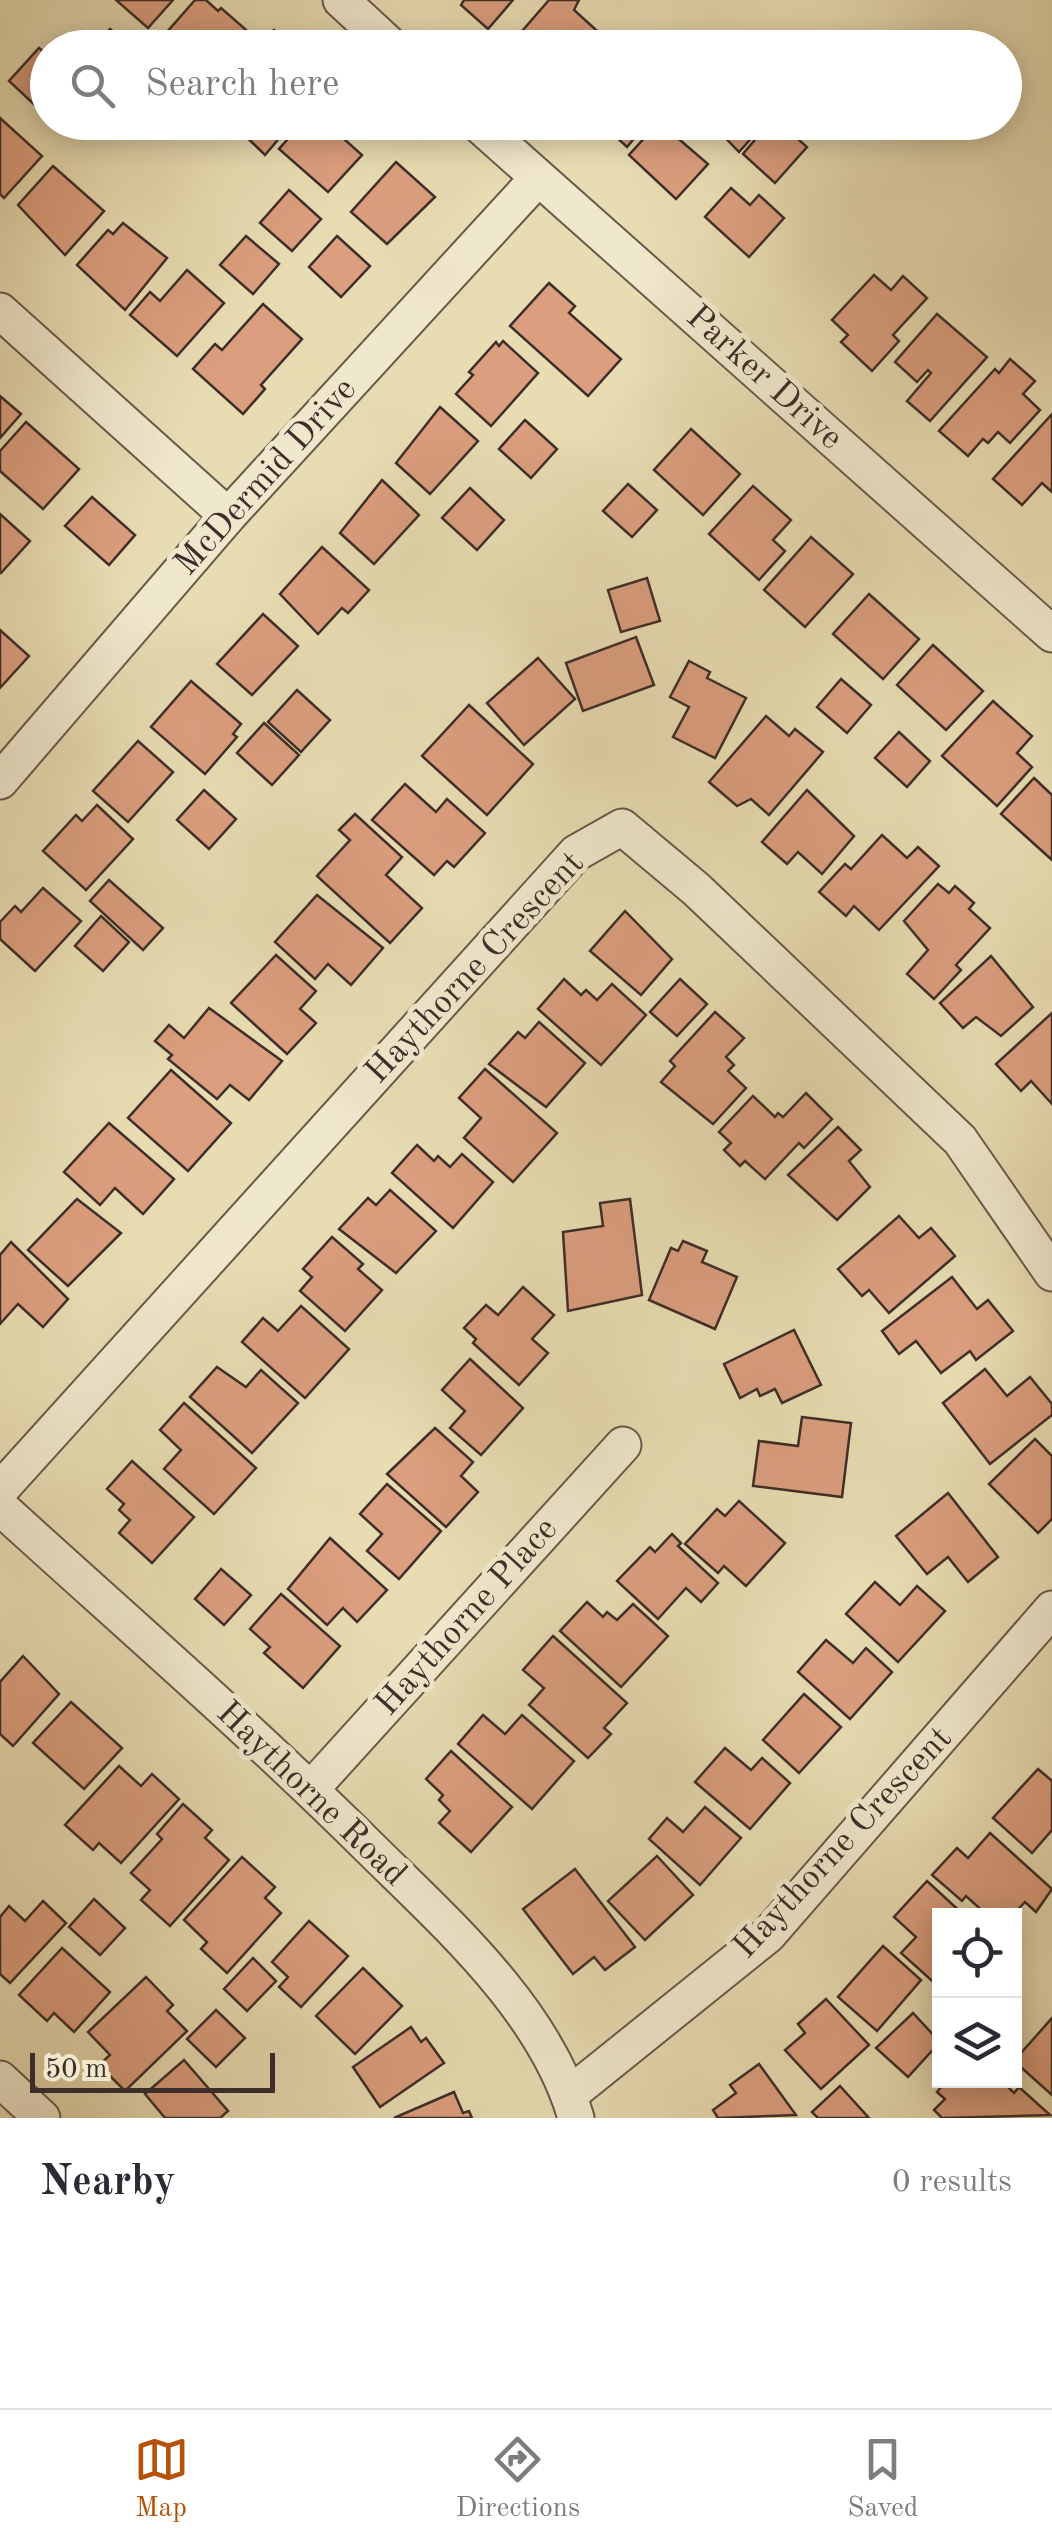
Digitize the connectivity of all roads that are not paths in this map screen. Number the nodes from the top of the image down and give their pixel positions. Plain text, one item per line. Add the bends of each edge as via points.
1 (341, 0) edge
2 (374, 30) edge
3 (496, 140) edge
4 (538, 178) junction
5 (0, 311) edge
6 (228, 516) junction
7 (1052, 634) edge
8 (0, 781) edge
9 (1052, 1273) edge
10 (624, 1445) dead end
11 (0, 1490) edge
12 (0, 1507) edge
13 (1052, 1609) edge
14 (310, 1789) junction
15 (0, 2079) edge
16 (573, 2107) edge
17 (42, 2118) edge

1 - 2 street
3 - 4 street, Parker Drive
4 - 6 street, McDermid Drive
4 - 7 street, Parker Drive
5 - 6 street
6 - 8 street, McDermid Drive
9 - 11 street, Haythorne Crescent via 960,1140 696,889 622,828 576,852
10 - 14 street, Haythorne Place
12 - 14 street, Haythorne Road
13 - 16 street, Haythorne Crescent via 768,1935
14 - 16 street, Haythorne Road via 438,1914 525,2017
15 - 17 street

